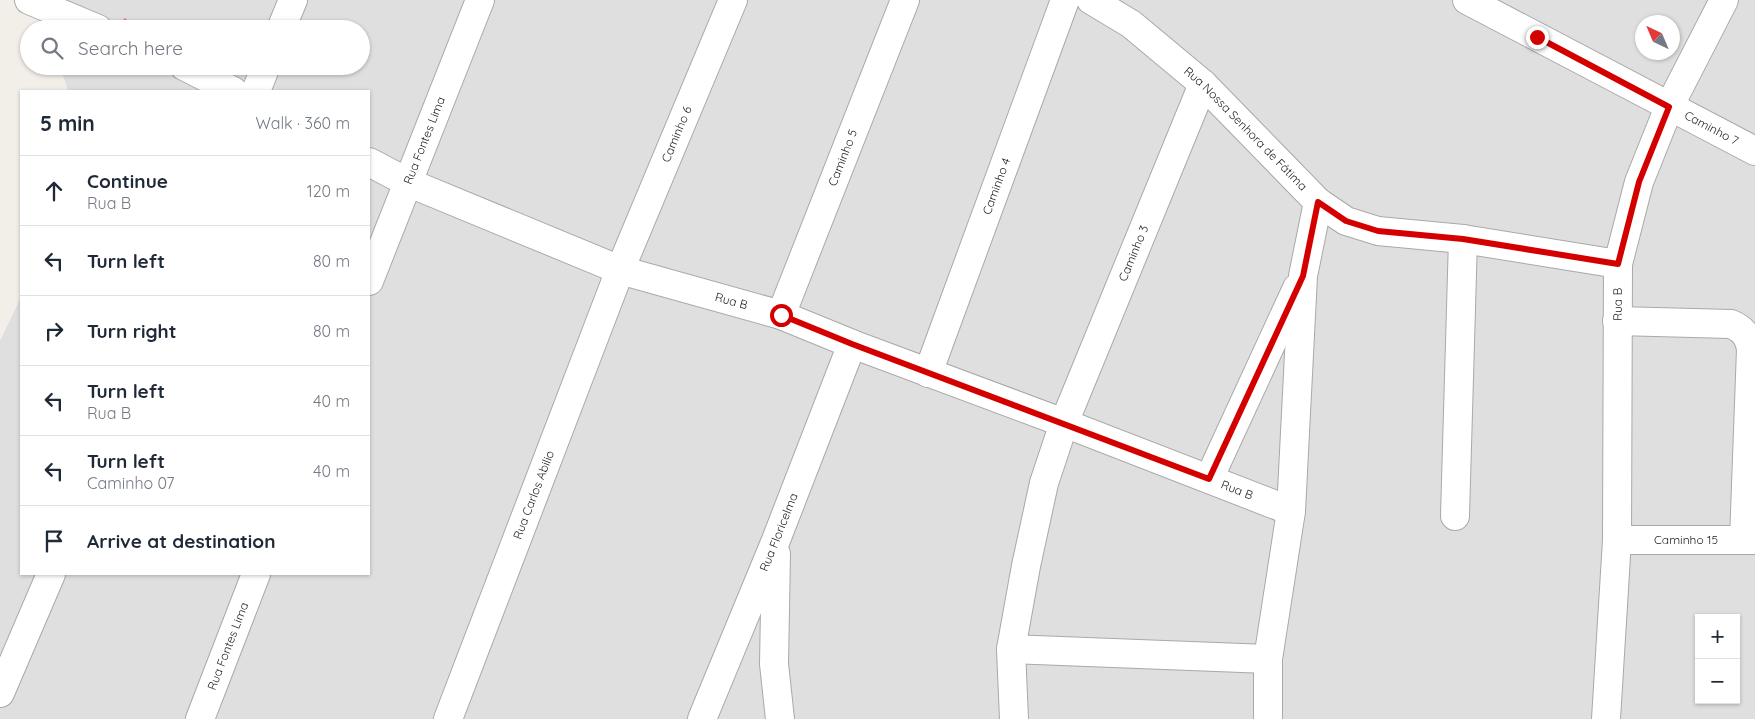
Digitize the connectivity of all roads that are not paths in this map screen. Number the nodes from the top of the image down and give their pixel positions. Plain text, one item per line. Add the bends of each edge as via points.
1 (30, 0) edge
2 (293, 0) edge
3 (480, 0) edge
4 (734, 0) edge
5 (904, 0) edge
6 (1066, 0) edge
7 (1091, 0) edge
8 (1468, 0) edge
9 (1724, 0) edge
10 (77, 20) edge
11 (285, 20) edge
12 (202, 75) edge
13 (262, 75) edge
14 (1203, 84) junction
15 (231, 90) edge
16 (256, 90) edge
17 (1669, 107) junction
18 (1755, 151) edge
19 (370, 163) edge
20 (407, 182) junction
21 (1318, 202) junction
22 (1463, 239) junction
23 (1618, 264) junction
24 (620, 270) junction
25 (1303, 276) junction
26 (370, 278) edge
27 (781, 315) junction
28 (1617, 322) junction
29 (852, 344) junction
30 (928, 372) junction
31 (1064, 423) junction
32 (1209, 479) junction
33 (1291, 512) junction
34 (1456, 516) dead end
35 (776, 540) junction
36 (1617, 540) junction
37 (1749, 540) edge
38 (50, 575) edge
39 (256, 575) edge
40 (1011, 648) junction
41 (1268, 659) junction
42 (0, 693) edge
43 (200, 719) edge
44 (448, 719) edge
45 (702, 719) edge
46 (780, 719) edge
47 (1014, 719) edge
48 (1268, 719) edge
49 (1606, 719) edge

1 - 10 street
2 - 11 street
3 - 20 street, Rua Fontes Lima
4 - 24 street, Caminho 6
5 - 27 street, Caminho 5
6 - 30 street, Caminho 4
7 - 14 street, Rua Nossa Senhora de Fátima via 1131,24
8 - 17 street, Caminho 7
9 - 17 street, Rua B
12 - 15 street
13 - 16 street
14 - 21 street, Rua Nossa Senhora de Fátima
14 - 31 street, Caminho 3
17 - 18 street, Caminho 7
17 - 23 street, Rua B via 1639,182
19 - 20 street, Rua B
20 - 24 street, Rua B
20 - 26 street, Rua Fontes Lima
21 - 22 street, Rua Nossa Senhora de Fátima via 1346,221 1378,231
21 - 25 street
22 - 23 street, Rua Nossa Senhora de Fátima
22 - 34 street
23 - 28 street, Rua B
24 - 27 street, Rua B
24 - 44 street, Rua Carlos Abilio
25 - 32 street
25 - 33 street
27 - 29 street, Rua B
28 - 36 street, Rua B
28 - 37 street via 1731,324 1746,334 1752,349
29 - 30 street, Rua B
29 - 35 street, Rua Floricelma
30 - 31 street, Rua B
31 - 32 street, Rua B
31 - 40 street, Caminho 3 via 1044,483
32 - 33 street, Rua B
33 - 41 street
35 - 45 street, Rua Floricelma
35 - 46 street via 774,664
36 - 37 street, Caminho 15
36 - 49 street, Rua B
38 - 42 street
39 - 43 street, Rua Fontes Lima
40 - 41 street
40 - 47 street, Caminho 3
41 - 48 street

